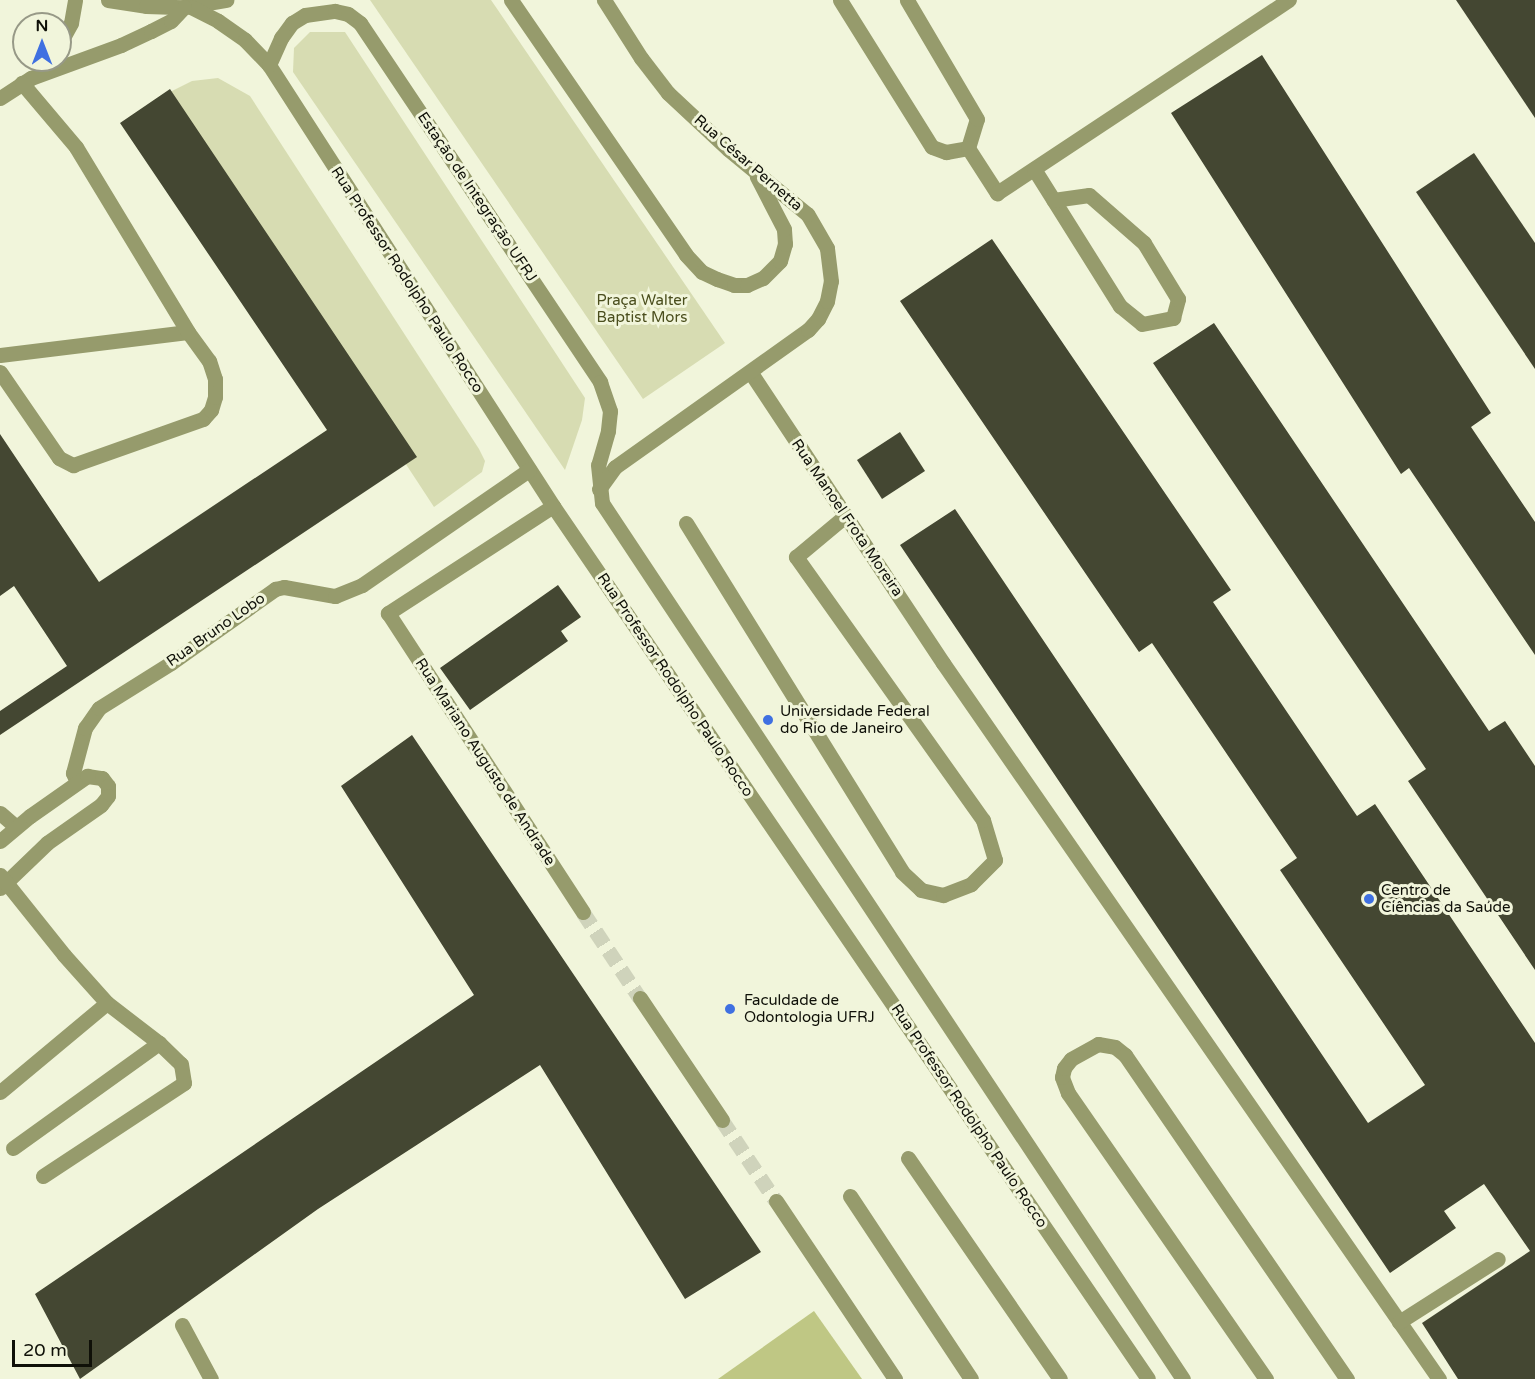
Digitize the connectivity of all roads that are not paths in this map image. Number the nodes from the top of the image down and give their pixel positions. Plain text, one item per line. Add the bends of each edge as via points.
1 (75, 0) edge
2 (108, 0) edge
3 (226, 0) edge
4 (511, 0) edge
5 (604, 0) edge
6 (840, 0) edge
7 (906, 0) edge
8 (1289, 0) edge
9 (187, 7) junction
10 (72, 17) edge
11 (269, 65) junction
12 (33, 72) edge
13 (26, 80) junction
14 (0, 98) edge
15 (968, 148) junction
16 (753, 169) junction
17 (1034, 169) junction
18 (1053, 200) junction
19 (188, 332) junction
20 (0, 355) edge
21 (0, 372) edge
22 (751, 373) junction
23 (529, 470) junction
24 (599, 489) junction
25 (553, 506) junction
26 (845, 516) junction
27 (686, 523) dead end
28 (77, 782) junction
29 (0, 813) edge
30 (16, 827) junction
31 (0, 841) edge
32 (2, 882) edge
33 (583, 912) tunnel mouth
34 (640, 998) tunnel mouth
35 (107, 1003) junction
36 (159, 1043) junction
37 (0, 1092) edge
38 (722, 1120) tunnel mouth
39 (13, 1148) dead end
40 (908, 1158) dead end
41 (43, 1176) dead end
42 (850, 1196) dead end
43 (776, 1201) tunnel mouth
44 (1498, 1259) dead end
45 (1399, 1322) junction
46 (182, 1325) dead end
47 (211, 1379) edge
48 (895, 1379) edge
49 (971, 1379) edge
50 (1060, 1379) edge
51 (1148, 1379) edge
52 (1183, 1379) edge
53 (1266, 1379) edge
54 (1347, 1379) edge
55 (1439, 1379) edge

1 - 10 street
2 - 9 street
3 - 9 street
4 - 16 street via 686,255 702,272 734,285 747,285 772,271 785,244 777,211
5 - 16 street, Rua César Pernetta via 668,93
6 - 15 street via 932,147 946,152
7 - 15 street via 977,119
8 - 17 street
9 - 11 street, Rua Professor Rodolpho Paulo Rocco via 218,21 245,40
9 - 13 street via 171,21 121,45
11 - 23 street, Rua Professor Rodolpho Paulo Rocco
11 - 24 street, Estação de Integração UFRJ via 281,38 292,23 305,15 335,11 360,23 600,382 608,399 610,420 598,465
12 - 13 street
13 - 14 street
13 - 19 street via 76,147
15 - 17 street via 997,193
16 - 22 street, Rua César Pernetta via 807,214 828,248 831,281 818,319
17 - 18 street
18 - 18 street via 1120,306 1142,324 1173,318 1178,299 1144,243 1089,195
19 - 20 street
19 - 21 street via 209,361 215,379 212,410 203,419 83,464 66,464 59,458
22 - 24 street, Rua César Pernetta via 615,467
22 - 26 street, Rua Manoel Frota Moreira
23 - 25 street, Rua Professor Rodolpho Paulo Rocco
23 - 28 street, Rua Bruno Lobo via 362,585 335,596 284,587 275,589 171,663 99,708 85,728 74,768
24 - 52 street via 602,502
25 - 33 street, Rua Mariano Augusto de Andrade via 388,613
25 - 51 street, Rua Professor Rodolpho Paulo Rocco
26 - 27 street via 795,557 983,820 995,860 971,884 943,895 921,890 902,872
26 - 45 street, Rua Manoel Frota Moreira
28 - 30 street
28 - 32 street via 87,776 102,778 109,791 105,801 55,836
29 - 30 street
30 - 31 street
32 - 35 street
34 - 38 street
35 - 36 street
35 - 37 street
36 - 39 street
36 - 41 street via 181,1064 184,1083
40 - 50 street
42 - 49 street
43 - 48 street
44 - 45 street
45 - 55 street, Rua Manoel Frota Moreira
46 - 47 street
53 - 54 street via 1068,1093 1062,1077 1064,1068 1071,1059 1098,1044 1115,1047 1125,1055

